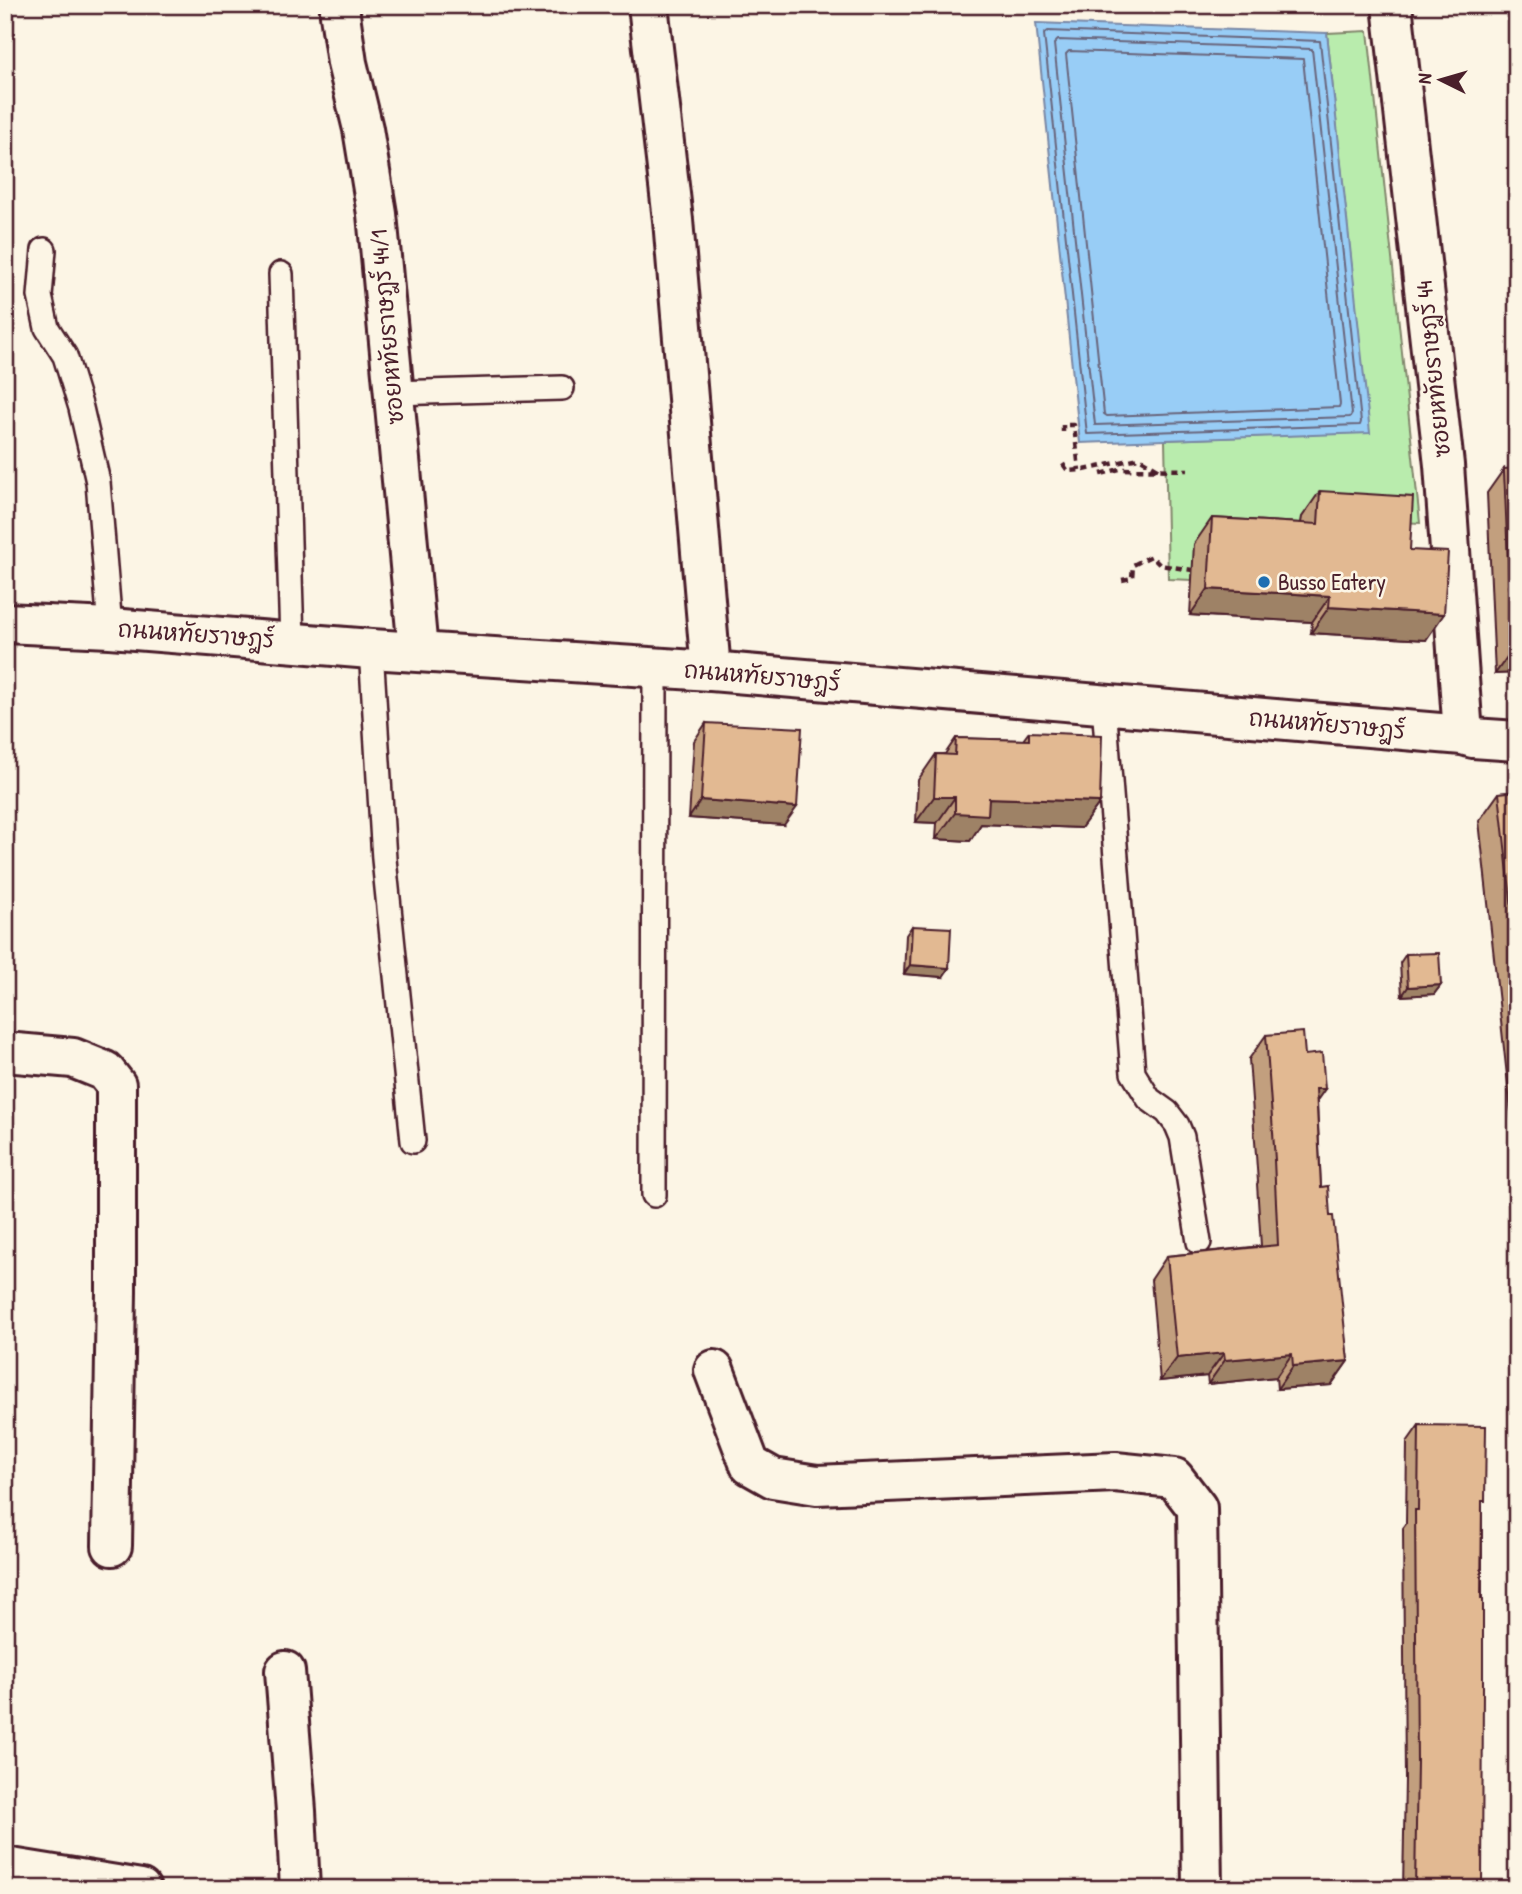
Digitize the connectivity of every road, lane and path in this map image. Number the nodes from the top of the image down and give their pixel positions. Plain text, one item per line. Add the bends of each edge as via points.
1 (340, 5) edge
2 (648, 5) edge
3 (1392, 5) edge
4 (44, 250) dead end
5 (281, 274) dead end
6 (562, 388) dead end
7 (393, 393) junction
8 (1063, 432) dead end
9 (1063, 464) dead end
10 (1158, 469) junction
11 (1079, 470) junction
12 (1188, 470) dead end
13 (1101, 474) dead end
14 (1192, 570) dead end
15 (1122, 580) dead end
16 (5, 623) edge
17 (110, 628) junction
18 (292, 642) junction
19 (371, 649) junction
20 (418, 651) junction
21 (655, 668) junction
22 (711, 671) junction
23 (1104, 705) junction
24 (1463, 735) junction
25 (1517, 741) edge
26 (5, 1052) edge
27 (413, 1141) dead end
28 (654, 1195) dead end
29 (1199, 1242) dead end
30 (713, 1370) dead end
31 (112, 1546) dead end
32 (285, 1671) dead end
33 (5, 1867) edge
34 (141, 1889) edge
35 (300, 1889) edge
36 (1202, 1889) edge

1 - 7 street, ซอยหทัยราษฎร์ 44/1 via 377,214
2 - 22 street via 673,219
3 - 24 street, ซอยหทัยราษฎร์ 44 via 1444,466
4 - 17 lane via 40,296 47,328 65,356 98,482
5 - 18 lane
6 - 7 lane
7 - 20 street, ซอยหทัยราษฎร์ 44/1
8 - 11 path via 1063,425 1074,425
9 - 11 path via 1068,471
10 - 11 path via 1139,458
10 - 12 path
10 - 13 path
14 - 15 path via 1160,565 1151,556 1133,565 1132,578
16 - 17 street, ถนนหทัยราษฎร์
17 - 18 street, ถนนหทัยราษฎร์
18 - 19 street, ถนนหทัยราษฎร์
19 - 20 street, ถนนหทัยราษฎร์
19 - 27 lane via 384,859
20 - 21 street, ถนนหทัยราษฎร์
21 - 22 street, ถนนหทัยราษฎร์
21 - 28 lane
22 - 23 street, ถนนหทัยราษฎร์
23 - 24 street, ถนนหทัยราษฎร์
23 - 29 lane via 1133,1073 1182,1137
24 - 25 street, ถนนหทัยราษฎร์
26 - 31 street via 73,1058 105,1071 116,1085
30 - 36 street via 751,1465 773,1478 817,1485 1115,1472 1174,1478 1197,1508
32 - 35 street
33 - 34 street

